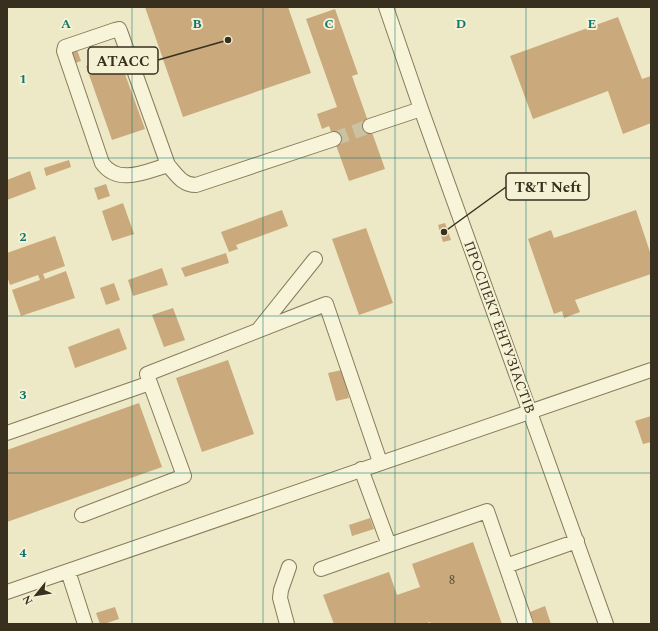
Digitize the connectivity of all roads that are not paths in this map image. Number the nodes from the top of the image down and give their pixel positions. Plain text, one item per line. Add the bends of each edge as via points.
1 (386, 7) edge
2 (421, 109) junction
3 (370, 126) tunnel mouth
4 (334, 139) tunnel mouth
5 (168, 165) junction
6 (315, 259) dead end
7 (258, 330) junction
8 (651, 370) edge
9 (150, 383) junction
10 (531, 412) junction
11 (7, 433) edge
12 (380, 462) junction
13 (361, 469) junction
14 (82, 514) dead end
15 (577, 541) junction
16 (389, 545) junction
17 (506, 566) junction
18 (289, 567) dead end
19 (321, 569) dead end
20 (68, 571) junction
21 (7, 592) edge
22 (85, 624) edge
23 (287, 624) edge
24 (526, 624) edge
25 (606, 624) edge

1 - 2 street, ПРОСПЕКТ ЕНТУЗІАСТІВ
2 - 3 street
2 - 10 street, ПРОСПЕКТ ЕНТУЗІАСТІВ
4 - 5 street via 196,185 190,185 180,179
5 - 5 street via 128,176 112,173 105,167 64,51 65,47 119,29
6 - 7 street
7 - 9 street via 147,374
7 - 12 street via 326,304
8 - 10 street
9 - 11 street
9 - 14 street via 184,476
10 - 12 street
10 - 15 street, ПРОСПЕКТ ЕНТУЗІАСТІВ
12 - 13 street
13 - 16 street
13 - 20 street
15 - 17 street
15 - 25 street, ПРОСПЕКТ ЕНТУЗІАСТІВ
16 - 17 street via 487,511
16 - 19 street
17 - 24 street
18 - 23 street via 280,598
20 - 21 street
20 - 22 street

